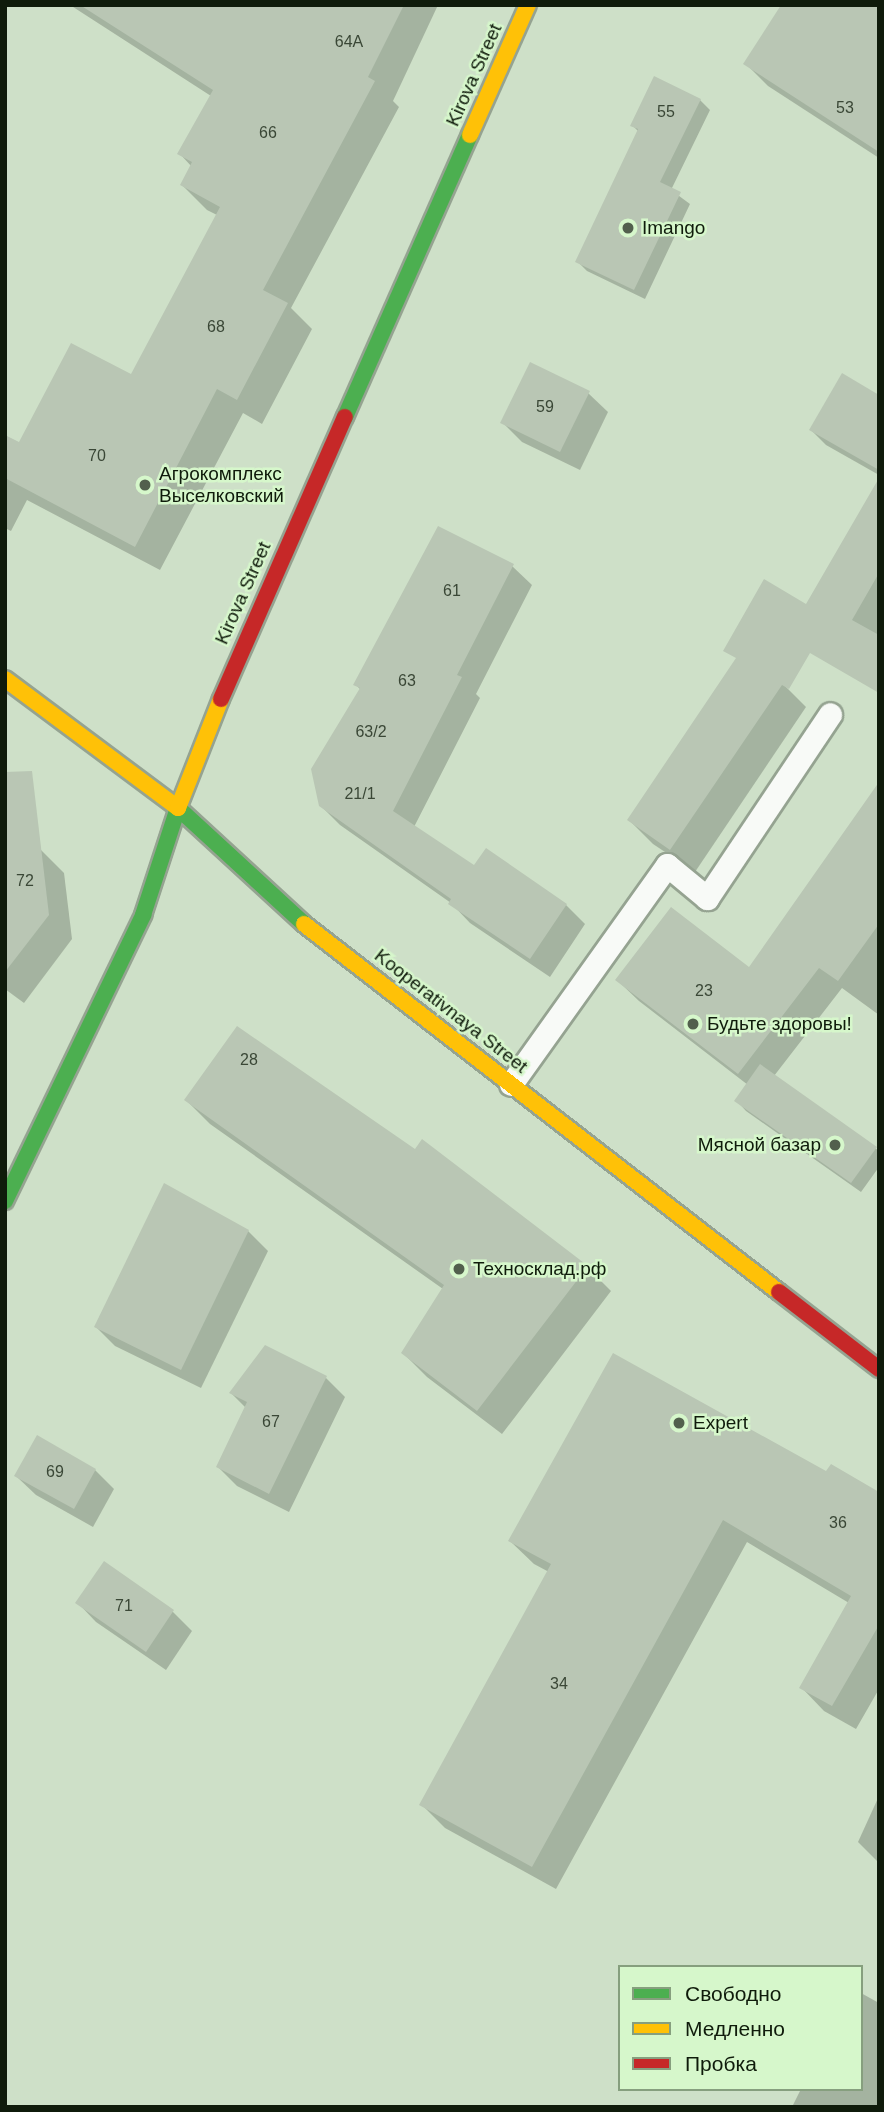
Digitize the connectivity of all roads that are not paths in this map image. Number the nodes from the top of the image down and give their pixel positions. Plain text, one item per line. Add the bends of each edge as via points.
1 (528, 5) edge
2 (5, 679) edge
3 (830, 714) dead end
4 (177, 808) junction
5 (511, 1084) junction
6 (5, 1201) edge
7 (879, 1369) edge

1 - 4 street, Kirova Street via 238,656
2 - 4 street, Kooperativnaya Street
3 - 5 lane via 707,898 667,865
4 - 5 street, Kooperativnaya Street via 297,918
4 - 6 street, Kirova Street via 143,915
5 - 7 street, Kooperativnaya Street

